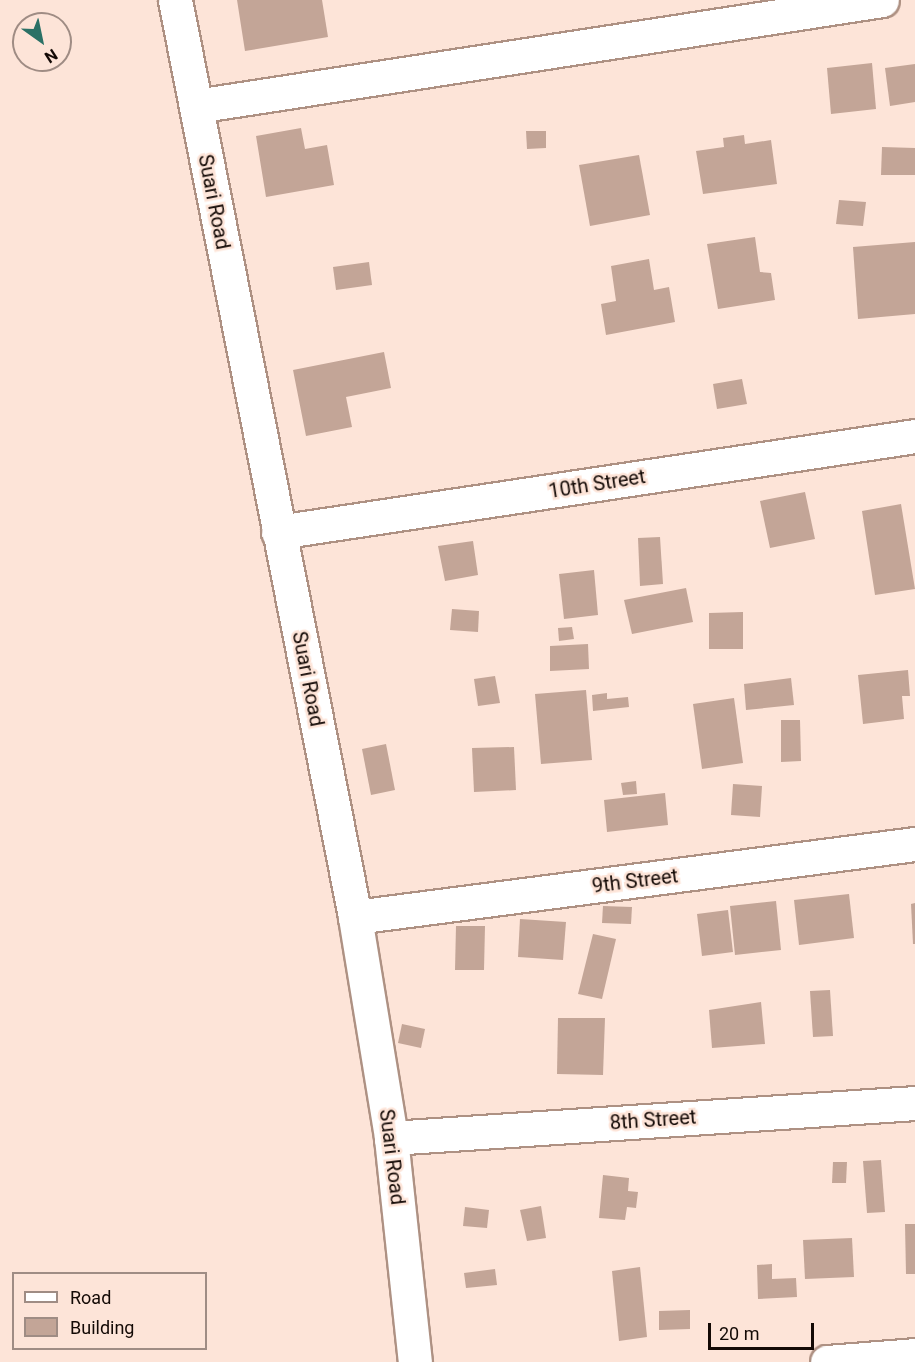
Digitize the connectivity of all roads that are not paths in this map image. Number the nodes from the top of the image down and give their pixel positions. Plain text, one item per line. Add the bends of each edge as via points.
1 (175, 0) edge
2 (882, 0) edge
3 (195, 106) junction
4 (915, 436) edge
5 (278, 532) junction
6 (915, 844) edge
7 (355, 917) junction
8 (915, 1103) edge
9 (391, 1138) junction
10 (915, 1355) edge
11 (415, 1362) edge
12 (827, 1362) edge

1 - 3 street, Suari Road
2 - 3 street
3 - 5 street, Suari Road
4 - 5 street, 10th Street
5 - 7 street, Suari Road
6 - 7 street, 9th Street
7 - 9 street, Suari Road
8 - 9 street, 8th Street
9 - 11 street, Suari Road
10 - 12 street

